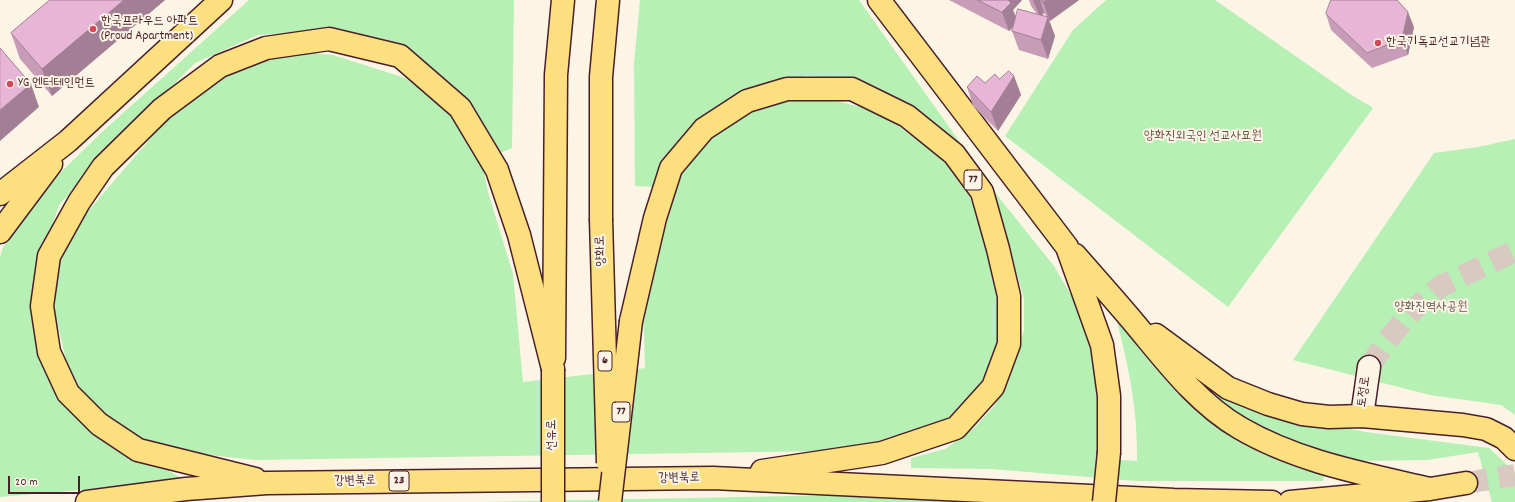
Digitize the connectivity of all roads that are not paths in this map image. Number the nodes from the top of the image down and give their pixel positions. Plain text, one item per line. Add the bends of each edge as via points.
1 (221, 0) edge
2 (563, 0) edge
3 (608, 0) edge
4 (879, 0) edge
5 (68, 141) junction
6 (0, 194) edge
7 (0, 232) edge
8 (1067, 247) junction
9 (1124, 311) junction
10 (1369, 367) tunnel mouth
11 (553, 369) junction
12 (1362, 416) junction
13 (1515, 449) edge
14 (712, 478) junction
15 (267, 482) junction
16 (1466, 483) tunnel mouth
17 (1430, 489) junction
18 (87, 502) edge
19 (553, 502) edge
20 (610, 502) edge
21 (1104, 502) edge
22 (1272, 502) edge
23 (1290, 502) edge

1 - 5 main road
2 - 11 main road via 556,75
3 - 20 main road, 양화로 / 6, bridge via 601,77 601,219
4 - 8 main road
5 - 6 main road
5 - 7 main road
8 - 9 main road
8 - 21 main road, bridge via 1102,345 1109,396 1109,452
9 - 12 main road via 1228,388 1302,414 1329,417
9 - 17 main road via 1176,373 1203,400 1240,428 1315,461
10 - 12 street, 토정로
11 - 15 main road via 519,234 497,170 460,108 400,56 329,39 266,48 220,66 162,109 103,168 79,202 49,256 42,306 49,352 68,393 99,424 138,450
11 - 19 main road, 선유로, bridge
12 - 13 main road via 1486,429 1504,438
14 - 15 main road, 강변북로 / 23
14 - 20 main road, 77, bridge via 882,453 956,428 993,387 1009,344 1009,296 982,192 954,154 907,116 852,89 787,89 747,101 704,129 671,168 654,218 631,321
14 - 22 main road, 강변북로 / 23 via 1166,500
15 - 18 main road, 강변북로 / 23
16 - 17 main road
17 - 23 main road

